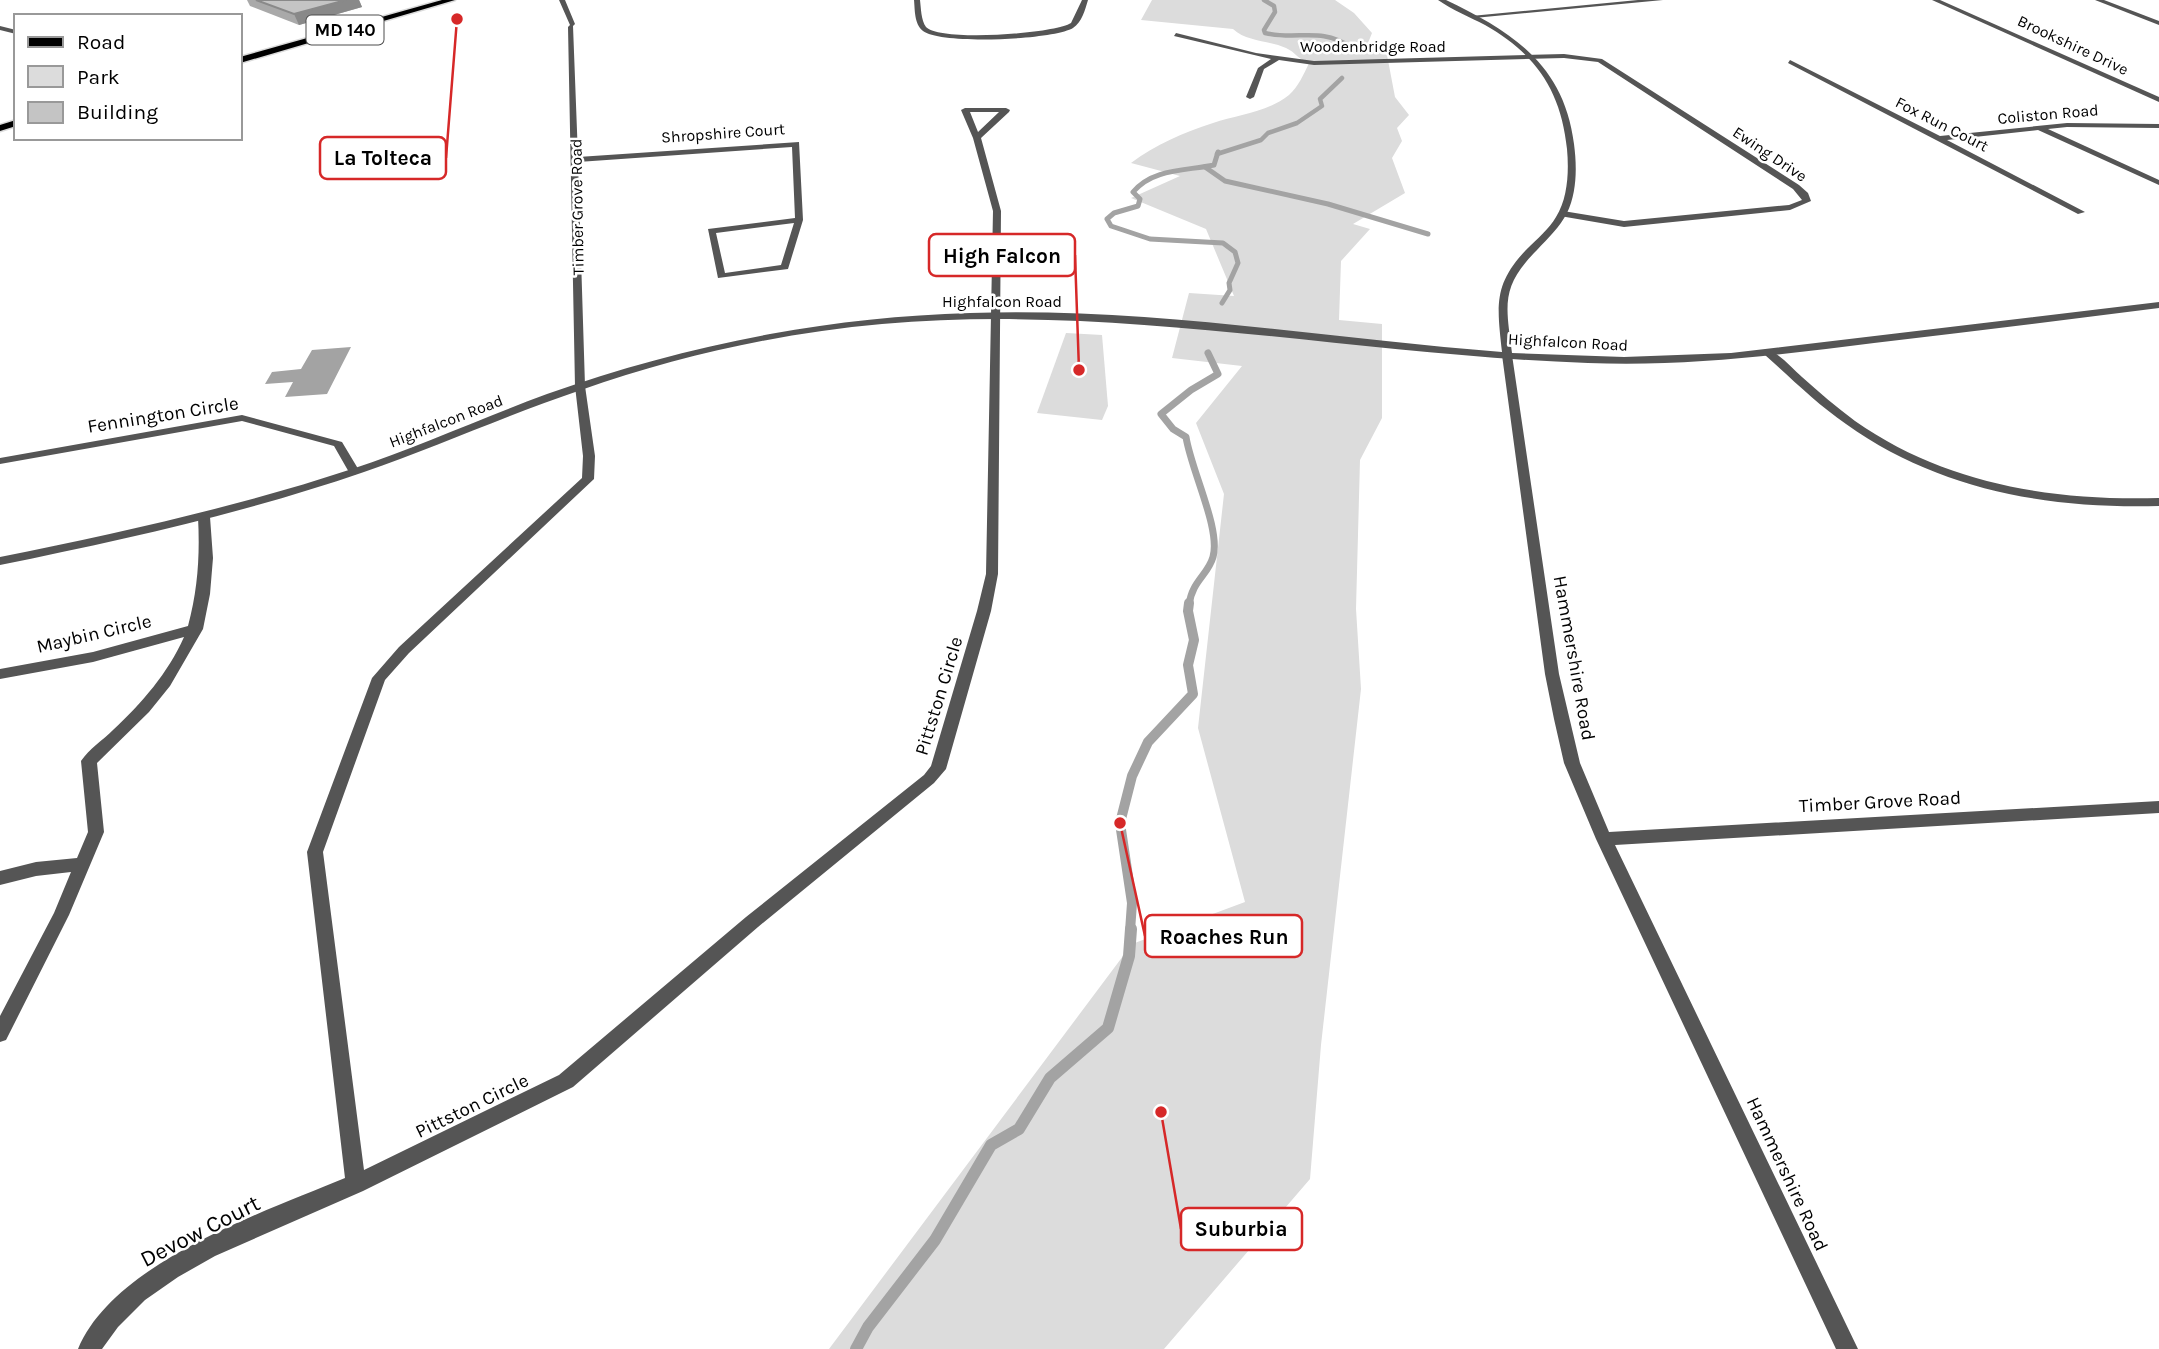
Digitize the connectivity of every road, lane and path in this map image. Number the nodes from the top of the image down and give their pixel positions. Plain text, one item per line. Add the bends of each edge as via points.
1 (451, 0) edge
2 (562, 0) edge
3 (917, 0) edge
4 (1085, 0) edge
5 (1441, 0) edge
6 (1660, 0) edge
7 (1935, 0) edge
8 (2098, 0) edge
9 (1627, 1) edge
10 (1474, 16) junction
11 (2159, 23) edge
12 (1176, 35) dead end
13 (1531, 57) junction
14 (242, 59) edge
15 (1276, 59) junction
16 (1790, 62) dead end
17 (1250, 97) dead end
18 (2159, 100) edge
19 (2159, 126) edge
20 (2039, 128) junction
21 (977, 138) junction
22 (1939, 139) junction
23 (577, 160) junction
24 (2159, 183) edge
25 (2081, 212) dead end
26 (1563, 214) junction
27 (799, 220) junction
28 (2159, 305) edge
29 (994, 315) junction
30 (1769, 353) junction
31 (1507, 355) junction
32 (580, 386) junction
33 (0, 461) edge
34 (354, 472) junction
35 (2159, 502) edge
36 (204, 517) junction
37 (0, 561) edge
38 (196, 629) junction
39 (0, 674) edge
40 (2159, 807) edge
41 (1604, 839) junction
42 (83, 864) junction
43 (0, 877) edge
44 (0, 1034) edge
45 (356, 1184) junction
46 (89, 1349) edge
47 (1847, 1349) edge

1 - 14 main road, MD 140
2 - 23 street, Timber Grove Road via 571,26
3 - 4 street via 926,30 963,36 1066,30 1078,20
5 - 10 street, Hammershire Road
6 - 9 street
7 - 18 street, Brookshire Drive
8 - 11 street
9 - 10 street
10 - 13 street, Hammershire Road
12 - 15 street, Woodenbridge Road
13 - 15 street, Woodenbridge Road via 1351,63
13 - 26 street, Hammershire Road via 1556,87 1570,126 1572,177
13 - 26 street, Ewing Drive via 1576,57 1607,63 1796,187 1807,201 1790,207 1624,224
15 - 17 street via 1261,68
16 - 22 street, Fox Run Court
19 - 20 street, Coliston Road
20 - 22 street, Coliston Road
20 - 24 street
21 - 21 street, Pittston Circle via 996,119 1006,110 965,110
21 - 29 street, Pittston Circle via 997,211
22 - 25 street, Fox Run Court
23 - 27 street, Shropshire Court via 796,144
23 - 32 street, Timber Grove Road
26 - 31 street, Hammershire Road via 1510,272 1503,287
27 - 27 street, Shropshire Court via 785,267 721,276 712,231
28 - 30 street, Highfalcon Road
29 - 31 street, Highfalcon Road via 1104,317
29 - 32 street, Highfalcon Road via 877,322 792,334 705,351
29 - 45 street, Pittston Circle via 992,574 938,769 566,1081
30 - 31 street, Highfalcon Road via 1642,361
30 - 35 street via 1847,420 1925,466 2042,499 2087,504
31 - 41 street, Hammershire Road via 1561,719 1572,763
32 - 34 street, Highfalcon Road
32 - 45 street via 588,479 379,678 315,852
33 - 34 street, Fennington Circle via 242,418 338,444
34 - 36 street, Highfalcon Road
36 - 37 street, Highfalcon Road
36 - 38 street via 208,556
38 - 39 street, Maybin Circle via 93,657
38 - 42 street via 156,695 89,761 96,832
40 - 41 street, Timber Grove Road
41 - 47 street, Hammershire Road
42 - 43 street
42 - 44 street
45 - 46 street, Devow Court via 200,1253 138,1291

